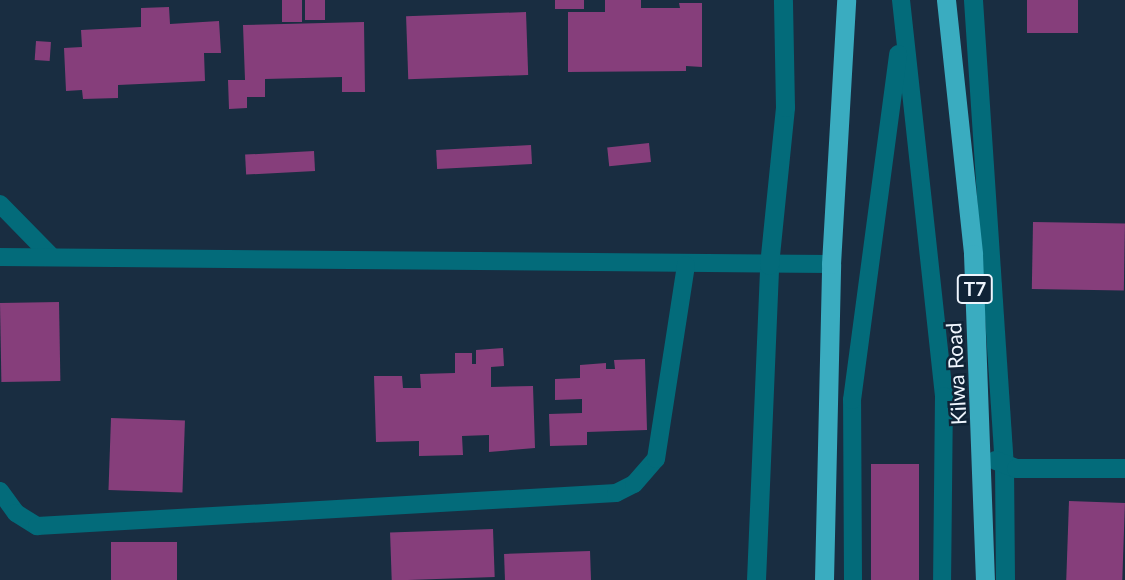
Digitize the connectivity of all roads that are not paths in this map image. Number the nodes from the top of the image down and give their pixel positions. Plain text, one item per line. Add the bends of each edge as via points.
1 (783, 0) edge
2 (846, 0) edge
3 (901, 0) edge
4 (946, 0) edge
5 (973, 0) edge
6 (901, 27) junction
7 (0, 204) edge
8 (51, 256) junction
9 (0, 257) edge
10 (831, 264) junction
11 (685, 265) junction
12 (769, 265) junction
13 (983, 453) junction
14 (1004, 465) junction
15 (1125, 468) edge
16 (0, 491) edge
17 (756, 580) edge
18 (824, 580) edge
19 (853, 580) edge
20 (942, 580) edge
21 (985, 580) edge
22 (1005, 580) edge

1 - 12 street via 785,107
2 - 10 highway
3 - 6 lane
4 - 13 highway, Kilwa Road / T7 via 973,254
5 - 14 street
6 - 19 lane via 852,400
6 - 20 lane via 944,396
7 - 8 lane
8 - 9 lane
8 - 11 lane
10 - 12 lane
10 - 18 highway
11 - 12 lane
11 - 16 lane via 656,459 634,484 616,493 37,526 16,513
12 - 17 street
13 - 14 street
13 - 21 highway, Kilwa Road / T7
14 - 15 street
14 - 22 street

